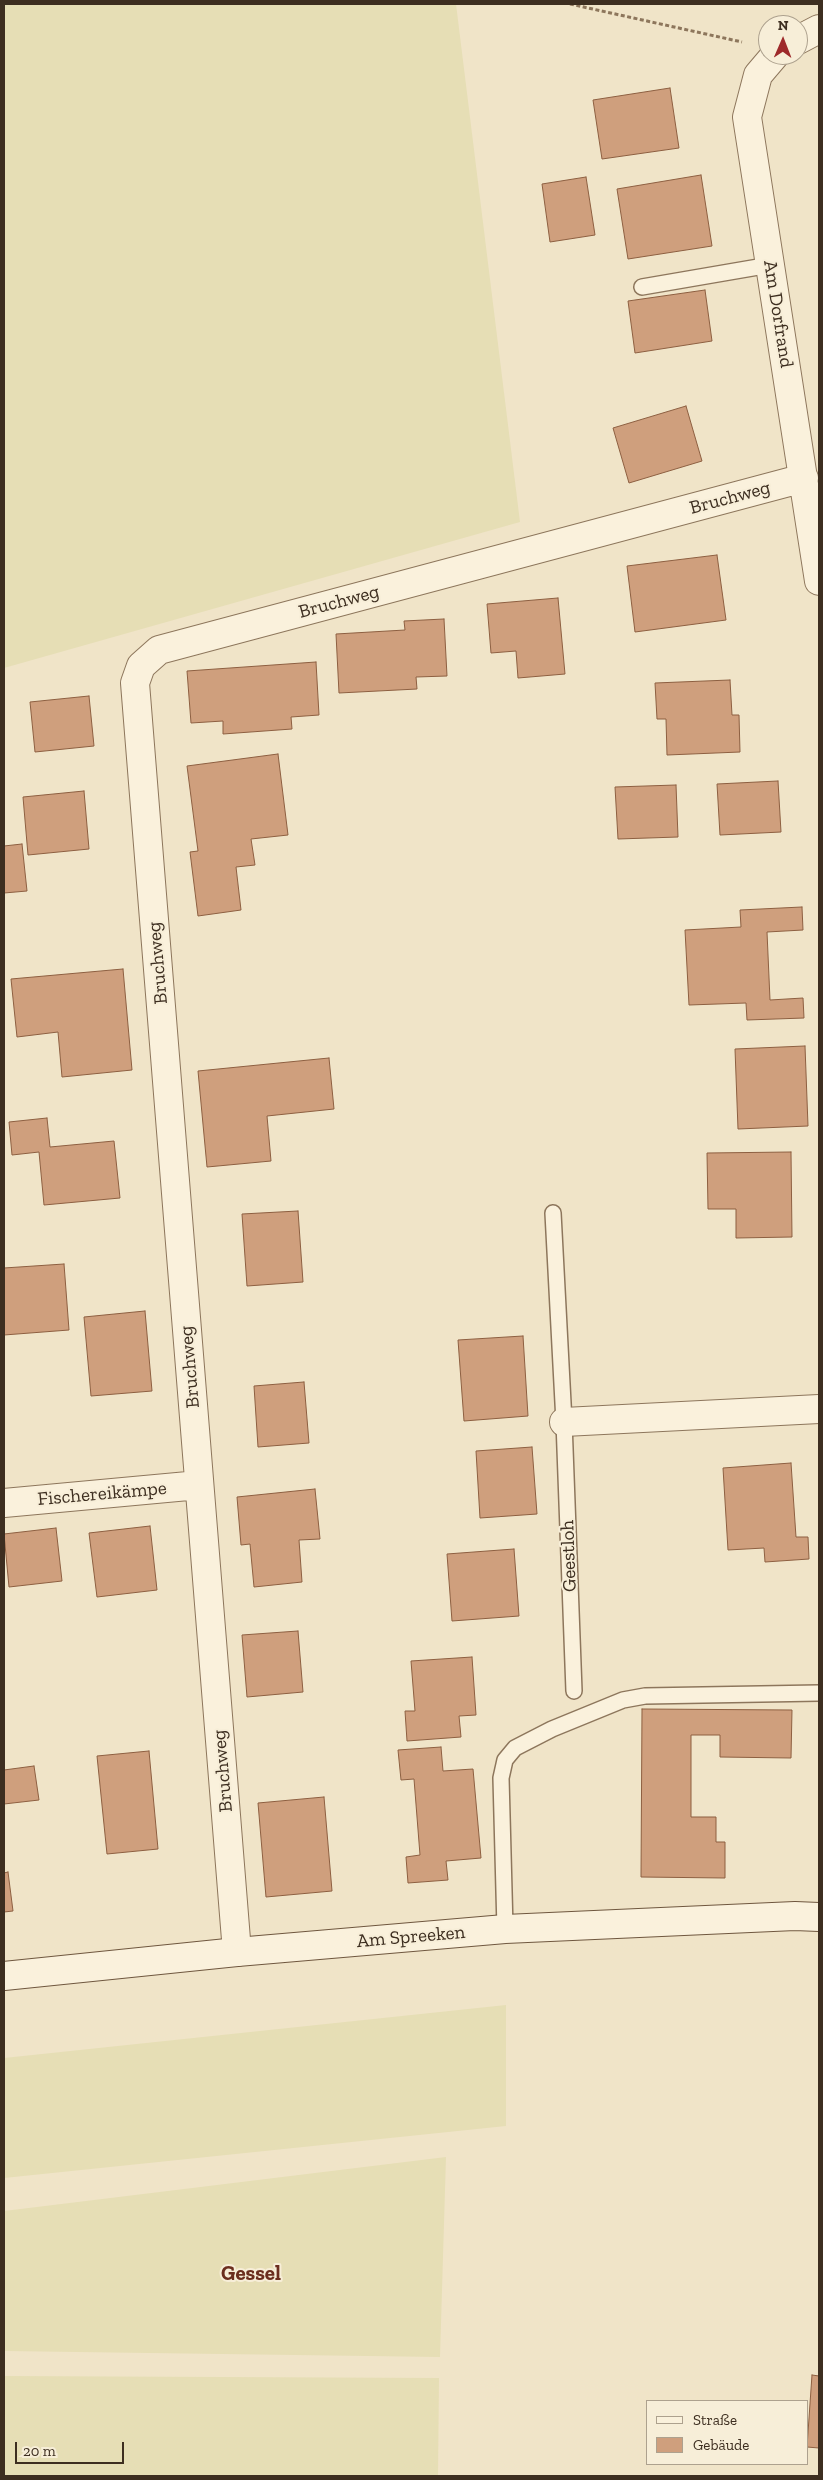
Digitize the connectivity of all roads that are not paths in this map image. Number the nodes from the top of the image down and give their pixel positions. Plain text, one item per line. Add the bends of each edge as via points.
1 (766, 65) edge
2 (770, 265) junction
3 (642, 287) dead end
4 (804, 478) junction
5 (819, 580) edge
6 (553, 1213) dead end
7 (819, 1409) edge
8 (564, 1422) junction
9 (199, 1485) junction
10 (4, 1503) edge
11 (574, 1691) dead end
12 (819, 1693) edge
13 (819, 1917) edge
14 (505, 1929) junction
15 (238, 1952) junction
16 (4, 1976) edge

1 - 2 street, Am Dorfrand via 758,75 747,117
2 - 3 lane
2 - 4 street, Am Dorfrand
4 - 5 street, Am Dorfrand
4 - 9 street, Bruchweg via 159,650 140,666 135,683
6 - 8 lane, Geestloh
7 - 8 street
8 - 11 lane, Geestloh
9 - 10 street, Fischereikämpe
9 - 15 street, Bruchweg
12 - 14 lane via 645,1696 623,1700 515,1748 505,1760 501,1778
13 - 14 street, Am Spreeken
14 - 15 street, Am Spreeken
15 - 16 street, Am Spreeken

